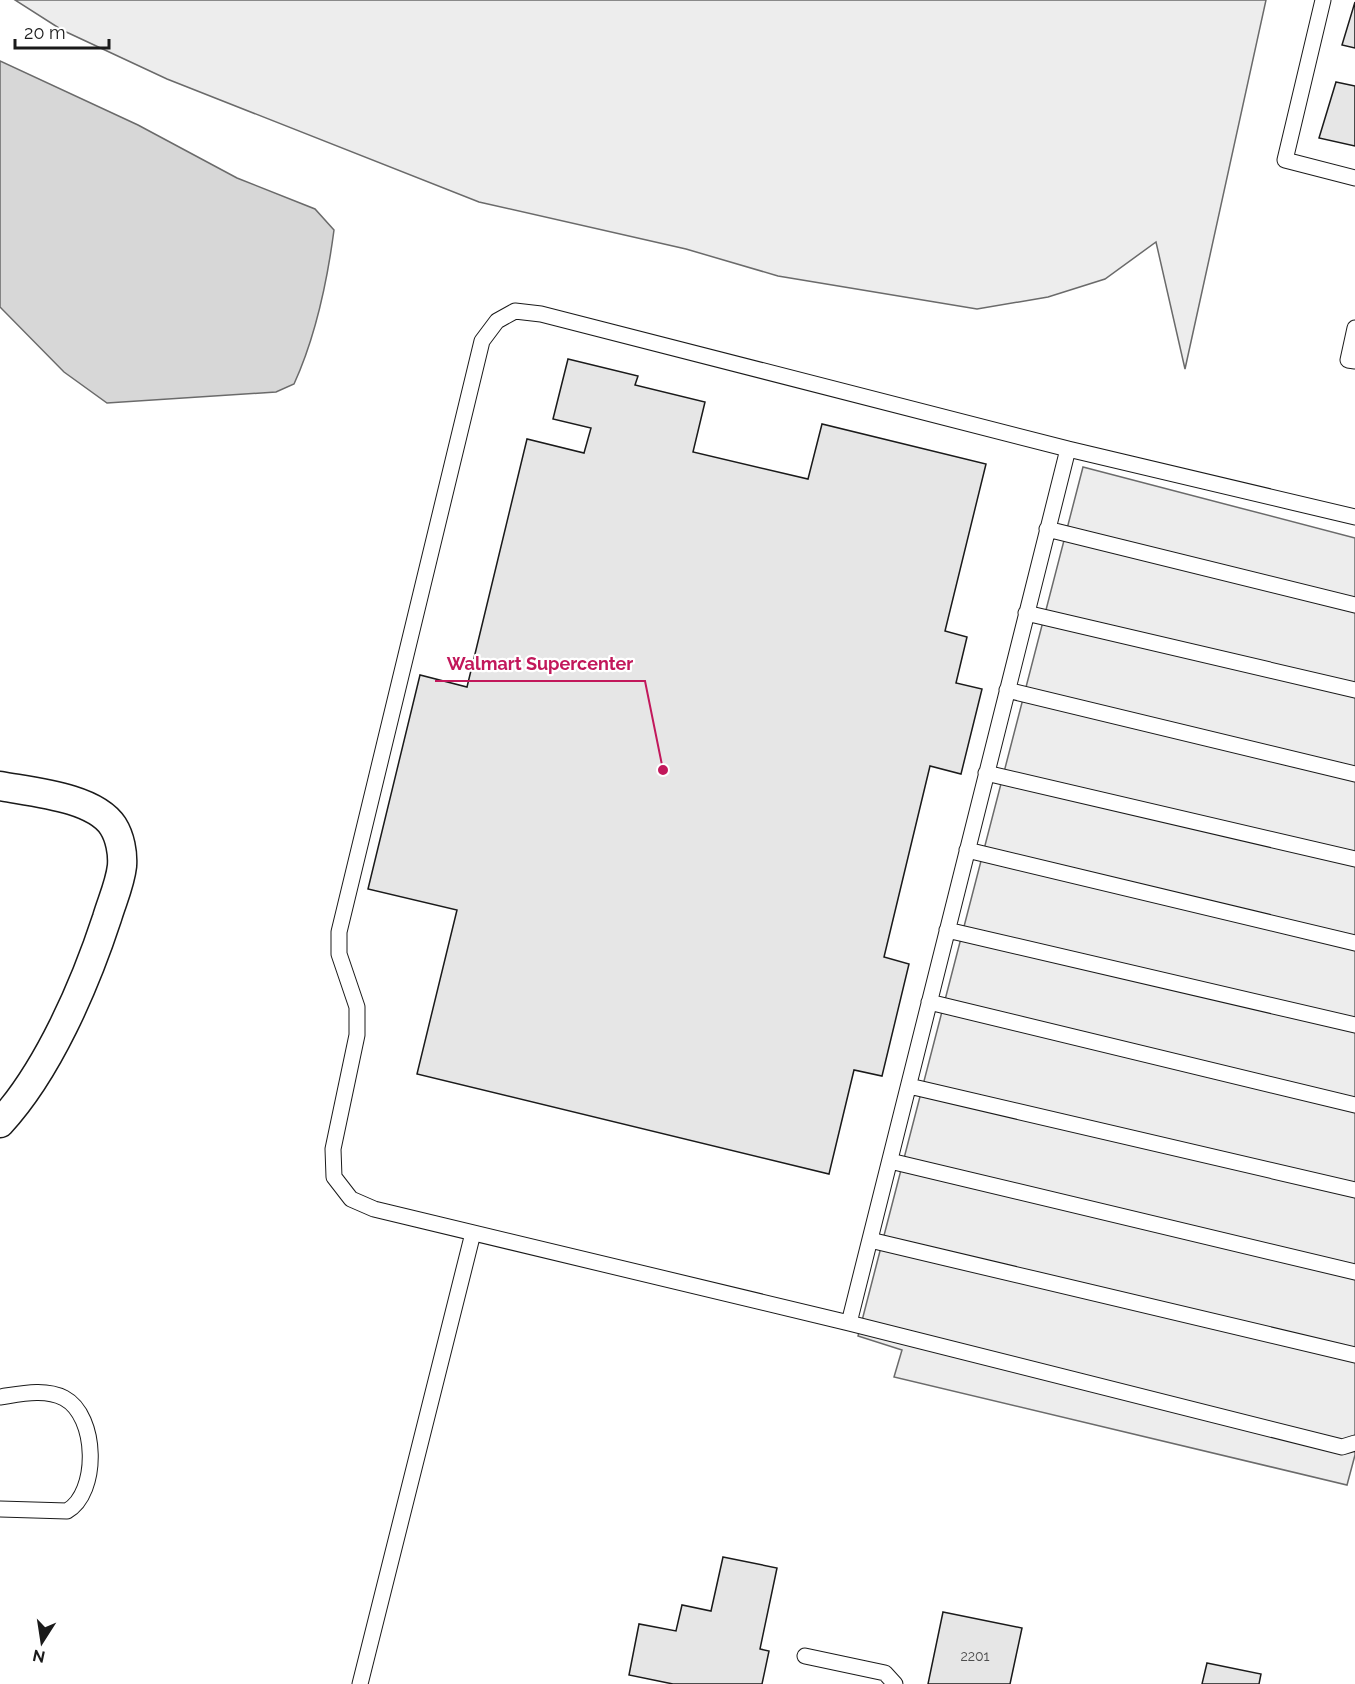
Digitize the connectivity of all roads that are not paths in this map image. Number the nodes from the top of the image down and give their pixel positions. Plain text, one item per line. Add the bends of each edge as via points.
1 (1323, 0) edge
2 (1355, 178) edge
3 (1355, 328) edge
4 (1355, 361) edge
5 (1068, 449) junction
6 (1355, 517) edge
7 (1047, 529) junction
8 (1355, 605) edge
9 (1026, 613) junction
10 (1007, 690) junction
11 (1355, 690) edge
12 (987, 773) junction
13 (1355, 774) edge
14 (0, 786) edge
15 (967, 850) junction
16 (1355, 859) edge
17 (947, 930) junction
18 (1355, 943) edge
19 (929, 1002) junction
20 (1355, 1025) edge
21 (909, 1086) junction
22 (1355, 1105) edge
23 (0, 1123) edge
24 (890, 1161) junction
25 (1355, 1190) edge
26 (473, 1233) junction
27 (870, 1240) junction
28 (1355, 1272) edge
29 (849, 1323) junction
30 (1355, 1355) edge
31 (0, 1397) edge
32 (1355, 1443) edge
33 (0, 1509) edge
34 (806, 1656) dead end
35 (360, 1684) edge
36 (895, 1684) edge

1 - 2 lane via 1286,160
3 - 4 lane via 1348,360
5 - 6 lane
5 - 7 lane
5 - 26 lane via 541,314 515,311 497,321 482,341 339,932 339,954 357,1007 357,1035 333,1149 334,1177 351,1199 374,1209
7 - 8 lane
7 - 9 lane
9 - 10 lane
9 - 11 lane
10 - 12 lane
10 - 13 lane
12 - 15 lane
12 - 16 lane
14 - 23 street via 81,803 99,812 117,835 122,864 95,956 65,1024 33,1079
15 - 17 lane
15 - 18 lane
17 - 19 lane
17 - 20 lane
19 - 21 lane
19 - 22 lane
21 - 24 lane
21 - 25 lane
24 - 27 lane
24 - 28 lane
26 - 29 lane
26 - 35 lane
27 - 29 lane
27 - 30 lane
29 - 32 lane via 1342,1447
31 - 33 lane via 30,1393 63,1398 82,1417 90,1445 89,1469 76,1506 67,1511
34 - 36 lane via 885,1673

